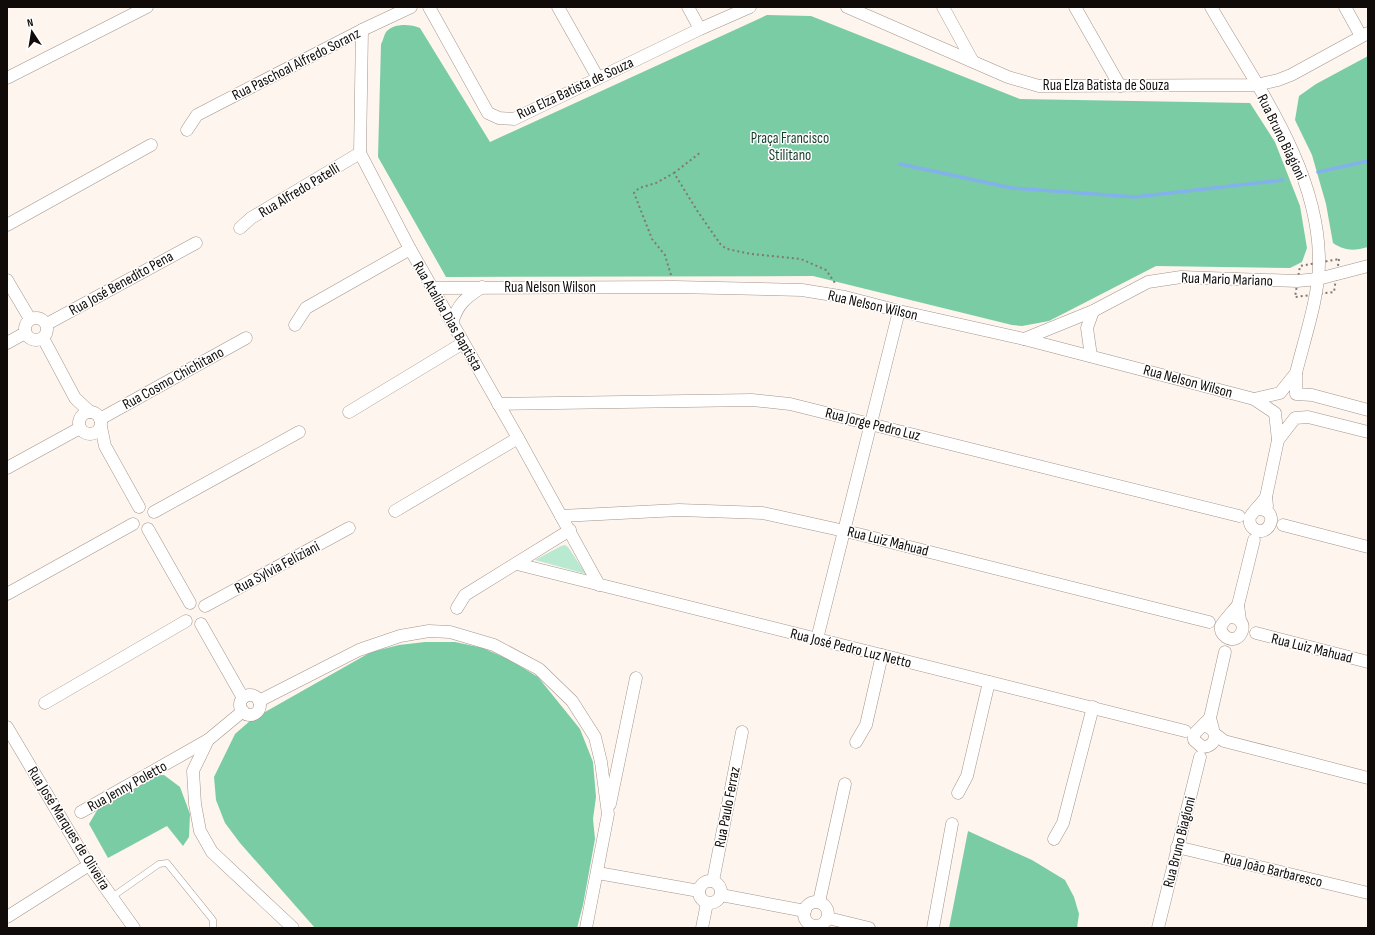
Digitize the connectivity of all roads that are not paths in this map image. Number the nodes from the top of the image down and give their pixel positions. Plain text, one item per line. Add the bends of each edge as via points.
1 (147, 7) edge
2 (411, 7) edge
3 (429, 7) edge
4 (558, 7) edge
5 (688, 7) edge
6 (750, 7) edge
7 (848, 7) edge
8 (943, 7) edge
9 (1075, 7) edge
10 (1211, 7) edge
11 (1345, 7) edge
12 (700, 29) junction
13 (362, 30) junction
14 (1364, 34) edge
15 (972, 60) junction
16 (7, 78) edge
17 (598, 78) junction
18 (1256, 84) junction
19 (1120, 86) junction
20 (187, 130) dead end
21 (151, 145) dead end
22 (360, 153) junction
23 (7, 225) edge
24 (240, 228) dead end
25 (196, 242) dead end
26 (410, 249) junction
27 (1368, 266) edge
28 (1318, 279) junction
29 (7, 280) edge
30 (482, 287) junction
31 (432, 288) junction
32 (899, 311) junction
33 (1093, 311) junction
34 (30, 319) junction
35 (452, 323) junction
36 (47, 324) junction
37 (295, 325) dead end
38 (25, 333) junction
39 (42, 338) junction
40 (246, 338) dead end
41 (1024, 339) junction
42 (7, 343) edge
43 (463, 343) junction
44 (1091, 356) junction
45 (1296, 373) junction
46 (1280, 393) junction
47 (1296, 394) junction
48 (75, 398) junction
49 (1254, 399) junction
50 (498, 404) junction
51 (1368, 410) edge
52 (90, 412) junction
53 (349, 412) dead end
54 (1275, 413) junction
55 (1295, 418) junction
56 (100, 423) junction
57 (872, 423) junction
58 (80, 424) junction
59 (299, 432) dead end
60 (1368, 432) edge
61 (90, 434) junction
62 (518, 438) junction
63 (1278, 440) junction
64 (105, 446) junction
65 (7, 468) edge
66 (139, 507) junction
67 (395, 511) dead end
68 (154, 512) junction
69 (561, 516) junction
70 (1260, 520) junction
71 (133, 524) junction
72 (349, 528) dead end
73 (148, 529) junction
74 (570, 530) junction
75 (844, 530) junction
76 (1368, 547) edge
77 (518, 564) junction
78 (599, 585) junction
79 (7, 594) edge
80 (190, 603) junction
81 (205, 606) junction
82 (457, 608) dead end
83 (186, 621) junction
84 (201, 624) junction
85 (1232, 628) junction
86 (817, 639) junction
87 (882, 655) junction
88 (1368, 662) edge
89 (636, 678) dead end
90 (989, 682) junction
91 (243, 698) junction
92 (259, 701) junction
93 (45, 703) dead end
94 (1093, 707) junction
95 (243, 711) junction
96 (7, 727) edge
97 (742, 732) dead end
98 (1205, 737) junction
99 (208, 740) junction
100 (856, 742) dead end
101 (174, 760) junction
102 (193, 771) junction
103 (1368, 778) edge
104 (845, 784) dead end
105 (958, 793) dead end
106 (81, 812) dead end
107 (608, 814) junction
108 (952, 824) dead end
109 (1054, 839) dead end
110 (1178, 846) junction
111 (89, 865) junction
112 (598, 873) junction
113 (713, 881) junction
114 (699, 891) junction
115 (1368, 893) edge
116 (721, 895) junction
117 (112, 897) junction
118 (819, 902) junction
119 (707, 904) junction
120 (804, 911) junction
121 (7, 917) edge
122 (828, 918) junction
123 (814, 927) edge
124 (134, 928) edge
125 (213, 928) edge
126 (293, 928) edge
127 (586, 928) edge
128 (702, 928) edge
129 (869, 928) edge
130 (933, 928) edge
131 (1158, 928) edge

1 - 16 street
2 - 13 street, Rua Paschoal Alfredo Soranz
3 - 17 street, Rua Elza Batista de Souza via 488,113 499,118 514,119
4 - 17 street
5 - 12 street
6 - 12 street, Rua Elza Batista de Souza
7 - 15 street, Rua Elza Batista de Souza
8 - 15 street
9 - 19 street
10 - 18 street, Rua Bruno Biagioni
11 - 14 street
12 - 17 street, Rua Elza Batista de Souza
13 - 20 street, Rua Paschoal Alfredo Soranz via 197,115
13 - 22 street, Rua Ataliba Dias Baptista
14 - 18 street, Rua Elza Batista de Souza via 1291,74 1278,80
15 - 19 street, Rua Elza Batista de Souza via 1008,77 1039,86
18 - 19 street, Rua Elza Batista de Souza
18 - 28 street, Rua Bruno Biagioni via 1306,184 1316,229
21 - 23 street
22 - 24 street, Rua Alfredo Patelli via 251,218
22 - 26 street, Rua Ataliba Dias Baptista
25 - 36 street, Rua José Benedito Pena
26 - 31 street, Rua Ataliba Dias Baptista
26 - 37 street via 306,308
27 - 28 street, Rua Mario Mariano
28 - 33 street, Rua Mario Mariano via 1161,279 1148,282
28 - 45 street, Rua Bruno Biagioni
29 - 34 street
30 - 31 street, Rua Nelson Wilson
30 - 32 street, Rua Nelson Wilson via 802,290 845,297
30 - 35 street, Rua Nelson Wilson via 456,309
31 - 35 street, Rua Ataliba Dias Baptista
32 - 41 street, Rua Nelson Wilson
32 - 57 street
33 - 41 street, Rua Mario Mariano
33 - 44 street via 1087,328
34 - 36 street via 39,318
34 - 38 street via 25,326
35 - 43 street, Rua Ataliba Dias Baptista
36 - 39 street via 47,332
38 - 39 street via 33,340
38 - 42 street
39 - 48 street
40 - 56 street, Rua Cosmo Chichitano
41 - 44 street, Rua Nelson Wilson
43 - 50 street, Rua Ataliba Dias Baptista
43 - 53 street
44 - 49 street, Rua Nelson Wilson
45 - 46 street, Rua Bruno Biagioni
45 - 47 street, Rua Bruno Biagioni
46 - 47 street via 1288,391
46 - 49 street, Rua Nelson Wilson
46 - 54 street via 1273,404
47 - 51 street via 1312,395
47 - 55 street via 1301,400 1302,408
48 - 52 street
48 - 58 street
49 - 54 street, Rua Nelson Wilson
50 - 57 street, Rua Jorge Pedro Luz via 752,400 790,404
50 - 62 street, Rua Ataliba Dias Baptista
52 - 56 street via 98,415
52 - 58 street via 86,413
54 - 55 street via 1286,420
54 - 63 street
55 - 60 street via 1308,416
55 - 63 street
56 - 61 street via 98,431
56 - 64 street
57 - 70 street, Rua Jorge Pedro Luz
57 - 75 street
58 - 61 street via 82,431
58 - 65 street
59 - 68 street
61 - 64 street
62 - 67 street
62 - 69 street, Rua Ataliba Dias Baptista
63 - 70 street
64 - 66 street
66 - 68 street via 148,507
66 - 71 street via 132,514
68 - 73 street via 154,523
69 - 74 street, Rua Ataliba Dias Baptista
69 - 75 street, Rua Luiz Mahuad via 679,510 763,513
70 - 76 street, Rua Jorge Pedro Luz
70 - 85 street
71 - 73 street via 139,530
71 - 79 street
72 - 81 street, Rua Sylvia Feliziani
73 - 80 street
74 - 77 street
74 - 78 street, Rua Ataliba Dias Baptista
75 - 85 street, Rua Luiz Mahuad
75 - 86 street
77 - 78 street, Rua José Pedro Luz Netto
77 - 82 street via 465,595
78 - 86 street, Rua José Pedro Luz Netto
80 - 81 street via 197,602
80 - 83 street via 184,612
81 - 84 street via 208,615
83 - 84 street via 194,626
83 - 93 street
84 - 91 street
85 - 88 street, Rua Luiz Mahuad
85 - 98 street, Rua Bruno Biagioni
86 - 87 street, Rua José Pedro Luz Netto
87 - 90 street, Rua José Pedro Luz Netto
87 - 100 street via 866,725
89 - 107 street
90 - 94 street, Rua José Pedro Luz Netto
90 - 105 street via 967,776
91 - 92 street via 250,695
91 - 95 street via 240,705
92 - 95 street via 260,708 254,714
92 - 107 street via 359,650 400,636 429,631 450,632 494,645 539,669 572,701 595,737
94 - 98 street, Rua José Pedro Luz Netto
94 - 109 street via 1063,823
95 - 99 street, Rua Jenny Poletto
96 - 111 street, Rua José Marques de Oliveira
97 - 113 street, Rua Paulo Ferraz
98 - 103 street, Rua José Pedro Luz Netto
98 - 110 street, Rua Bruno Biagioni
99 - 101 street, Rua Jenny Poletto
99 - 102 street
101 - 102 street, Rua Jenny Poletto
101 - 106 street, Rua Jenny Poletto
102 - 126 street via 200,831 212,852
104 - 118 street
107 - 112 street
108 - 130 street
110 - 115 street, Rua João Barbaresco
110 - 131 street, Rua Bruno Biagioni
111 - 117 street, Rua José Marques de Oliveira
111 - 121 street
112 - 114 street
112 - 127 street
113 - 114 street via 705,882
113 - 116 street via 719,885
114 - 119 street via 700,897
116 - 119 street via 714,903
116 - 120 street
117 - 124 street, Rua José Marques de Oliveira
117 - 125 lane via 159,864 167,863 213,920
118 - 120 street via 810,904
118 - 122 street via 826,908
119 - 128 street
120 - 123 street via 808,922
122 - 123 street
122 - 129 street

